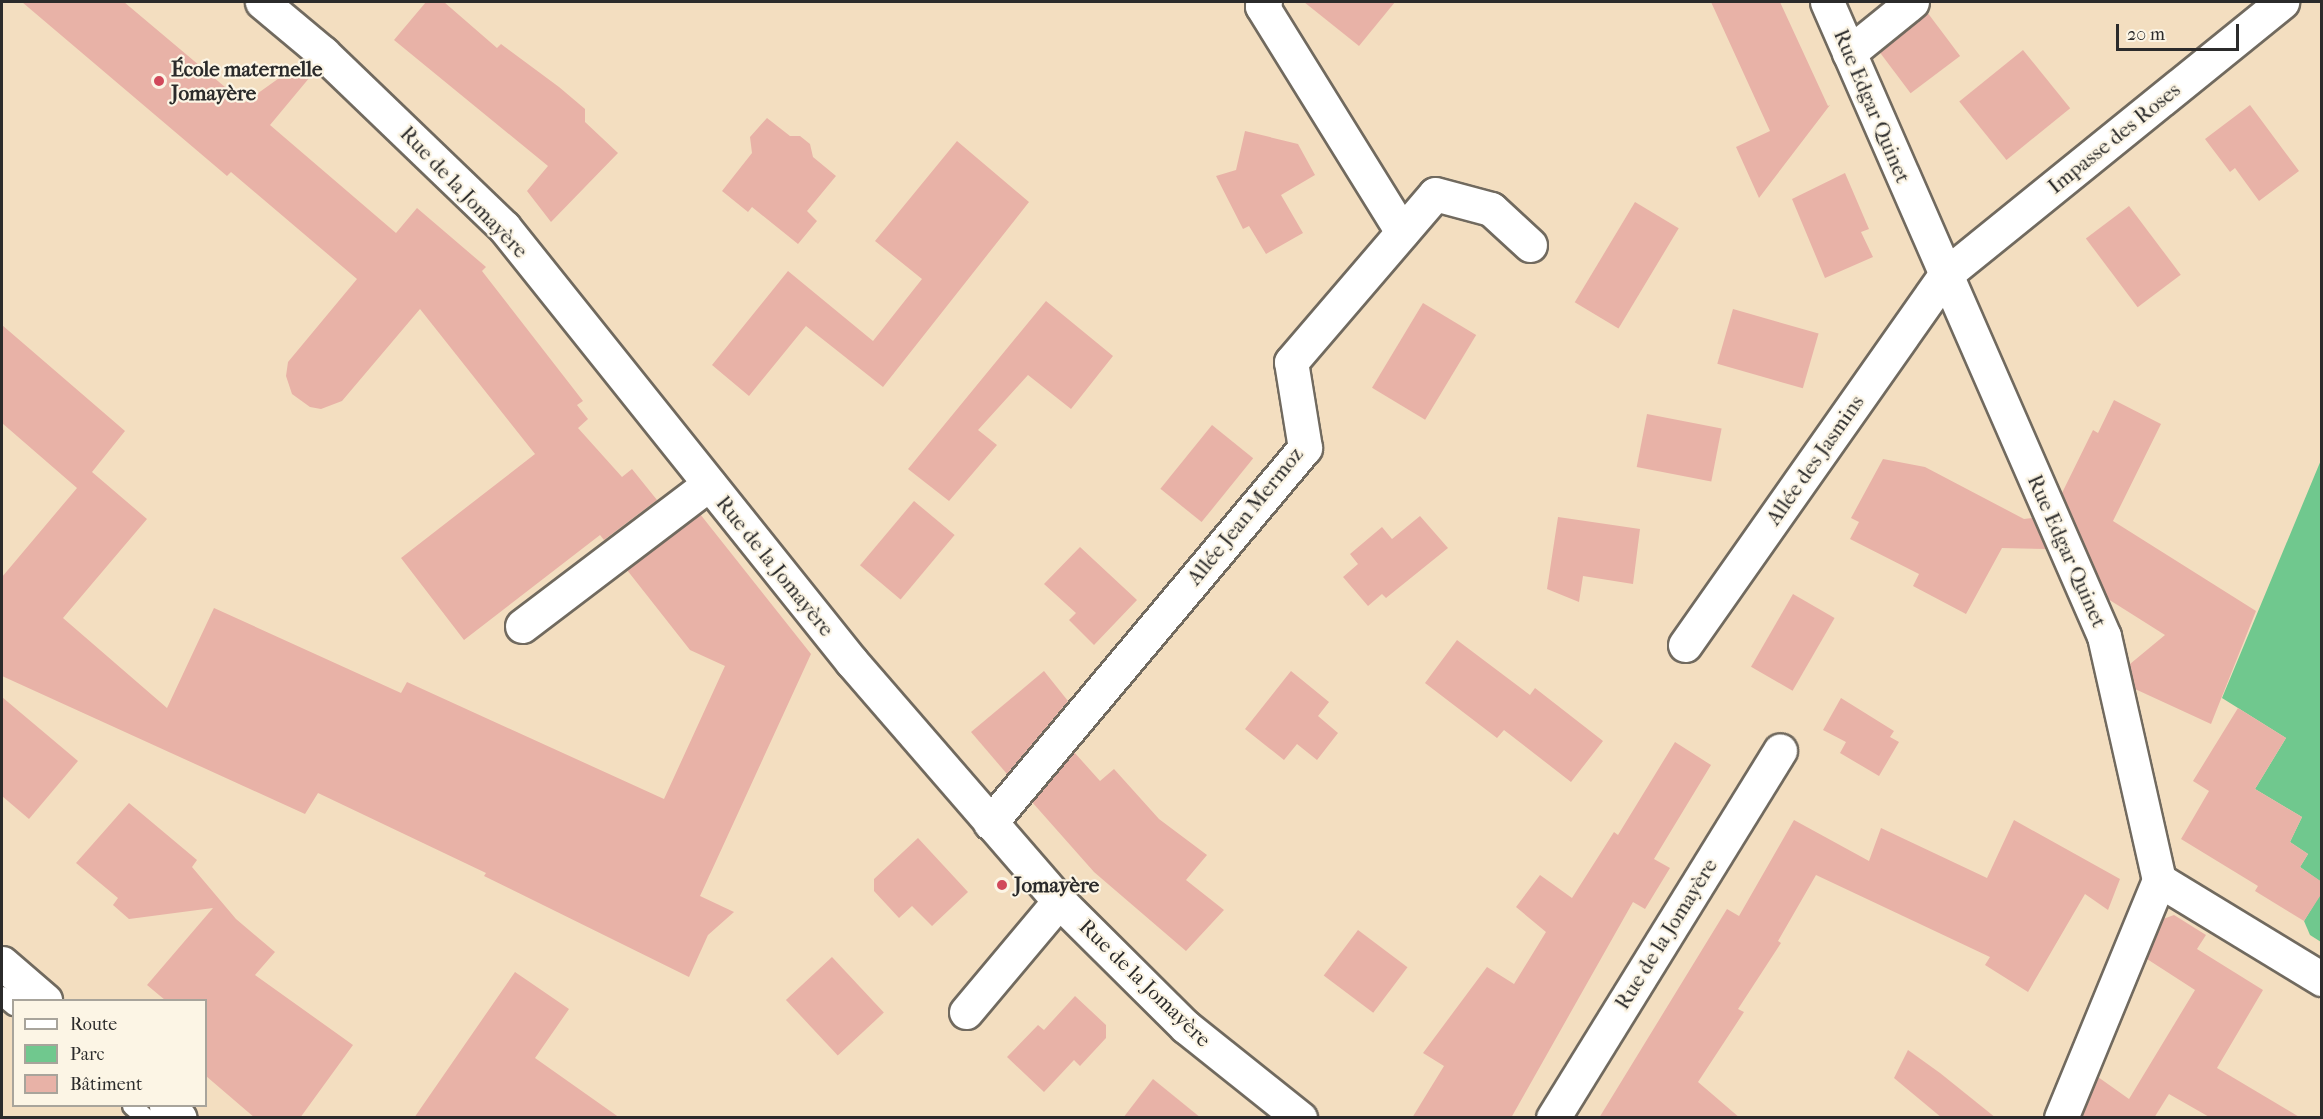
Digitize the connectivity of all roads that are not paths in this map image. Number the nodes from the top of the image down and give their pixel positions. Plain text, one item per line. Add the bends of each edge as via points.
1 (262, 2) edge
2 (1265, 2) edge
3 (1827, 2) edge
4 (1911, 2) edge
5 (2282, 2) edge
6 (1850, 53) junction
7 (1402, 232) junction
8 (1530, 244) dead end
9 (1945, 275) junction
10 (709, 484) junction
11 (522, 626) dead end
12 (1685, 645) dead end
13 (1780, 751) dead end
14 (990, 823) junction
15 (2158, 880) junction
16 (1059, 901) junction
17 (2, 963) edge
18 (2322, 979) edge
19 (44, 999) edge
20 (966, 1012) dead end
21 (133, 1107) edge
22 (167, 1107) edge
23 (146, 1118) edge
24 (180, 1118) edge
25 (1300, 1118) edge
26 (1553, 1118) edge
27 (2061, 1118) edge

1 - 10 street, Rue de la Jomayère via 323,53 504,227
2 - 7 street via 1262,6
3 - 6 street, Rue Edgar Quinet
4 - 6 street
5 - 9 street, Impasse des Roses
6 - 9 street, Rue Edgar Quinet
7 - 8 street, Allée Jean Mermoz via 1435,194 1491,209
7 - 14 street, Allée Jean Mermoz via 1291,362 1305,447
9 - 12 street, Allée des Jasmins
9 - 15 street, Rue Edgar Quinet via 2104,636
10 - 11 street
10 - 14 street, Rue de la Jomayère via 852,662
13 - 26 street, Rue de la Jomayère
14 - 16 street, Rue de la Jomayère
15 - 18 street
15 - 27 street
16 - 20 street
16 - 25 street, Rue de la Jomayère via 1186,1027
17 - 19 street
21 - 23 lane
22 - 24 street

